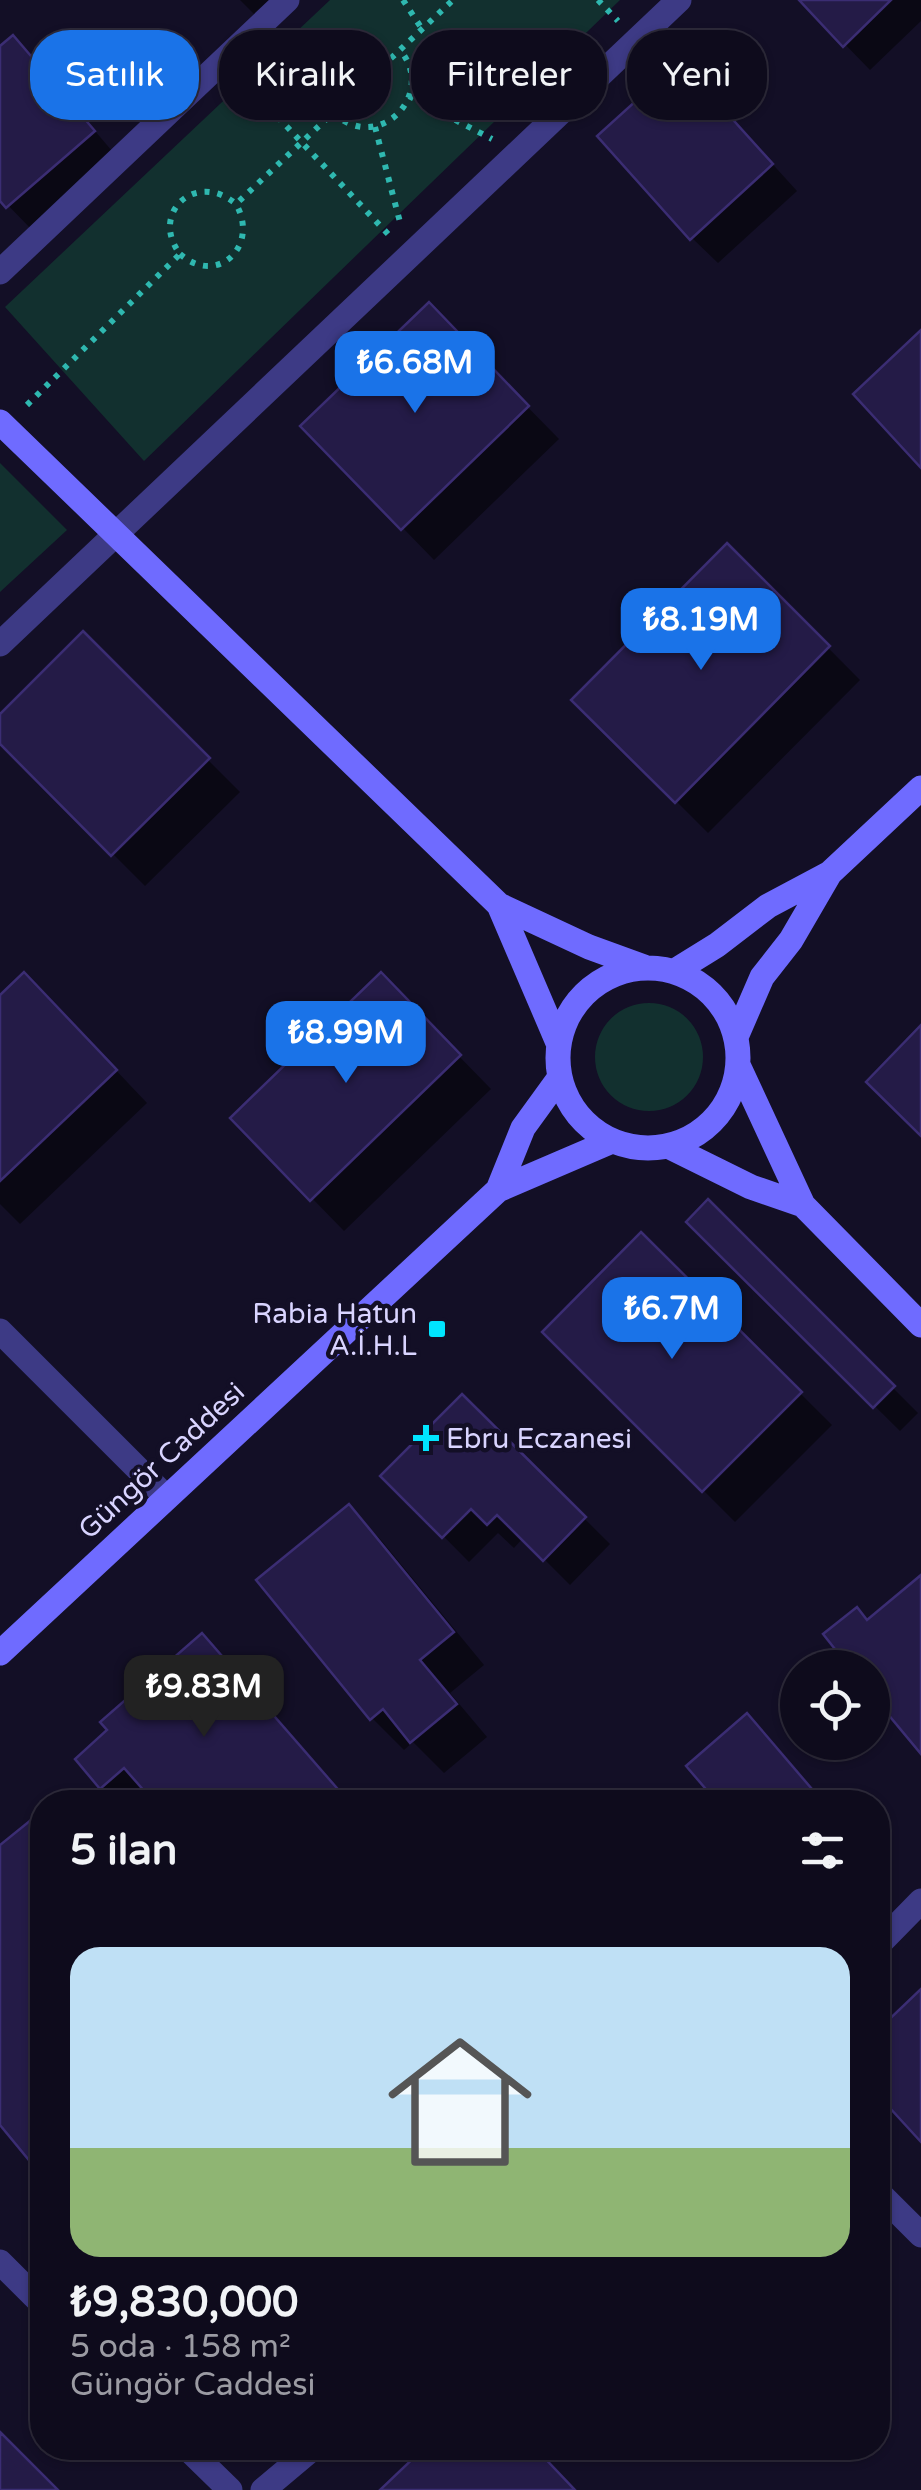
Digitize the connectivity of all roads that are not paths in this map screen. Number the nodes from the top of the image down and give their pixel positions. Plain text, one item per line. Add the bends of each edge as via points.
1 (288, 0) edge
2 (679, 0) edge
3 (0, 272) edge
4 (2, 425) edge
5 (115, 533) junction
6 (0, 644) edge
7 (921, 788) edge
8 (830, 873) junction
9 (499, 904) junction
10 (644, 967) junction
11 (674, 971) junction
12 (736, 1037) junction
13 (558, 1046) junction
14 (738, 1065) junction
15 (560, 1077) junction
16 (612, 1141) junction
17 (668, 1146) junction
18 (498, 1190) junction
19 (803, 1205) junction
20 (921, 1325) edge
21 (0, 1331) edge
22 (165, 1496) junction
23 (0, 1654) edge
24 (921, 1901) edge
25 (890, 1933) edge
26 (890, 2204) edge
27 (921, 2236) edge
28 (0, 2262) edge
29 (30, 2292) edge
30 (199, 2460) edge
31 (298, 2460) edge
32 (230, 2490) edge
33 (263, 2490) edge

1 - 3 street
2 - 5 street
4 - 5 main road
5 - 6 street
5 - 9 main road
7 - 8 main road
8 - 11 main road via 768,906
8 - 12 main road via 762,977
9 - 10 main road
9 - 13 main road
10 - 11 main road
10 - 13 main road via 614,974 587,991 568,1015
11 - 12 main road via 702,985 724,1008
12 - 14 main road
13 - 15 main road
14 - 17 main road via 716,1117
14 - 19 main road
15 - 16 main road via 588,1126
15 - 18 main road via 523,1128
16 - 17 main road
16 - 18 main road
17 - 19 main road
18 - 22 main road, Güngör Caddesi
19 - 20 main road
21 - 22 street
22 - 23 main road, Güngör Caddesi
24 - 25 street
26 - 27 street
28 - 29 street
30 - 32 street
31 - 33 street

